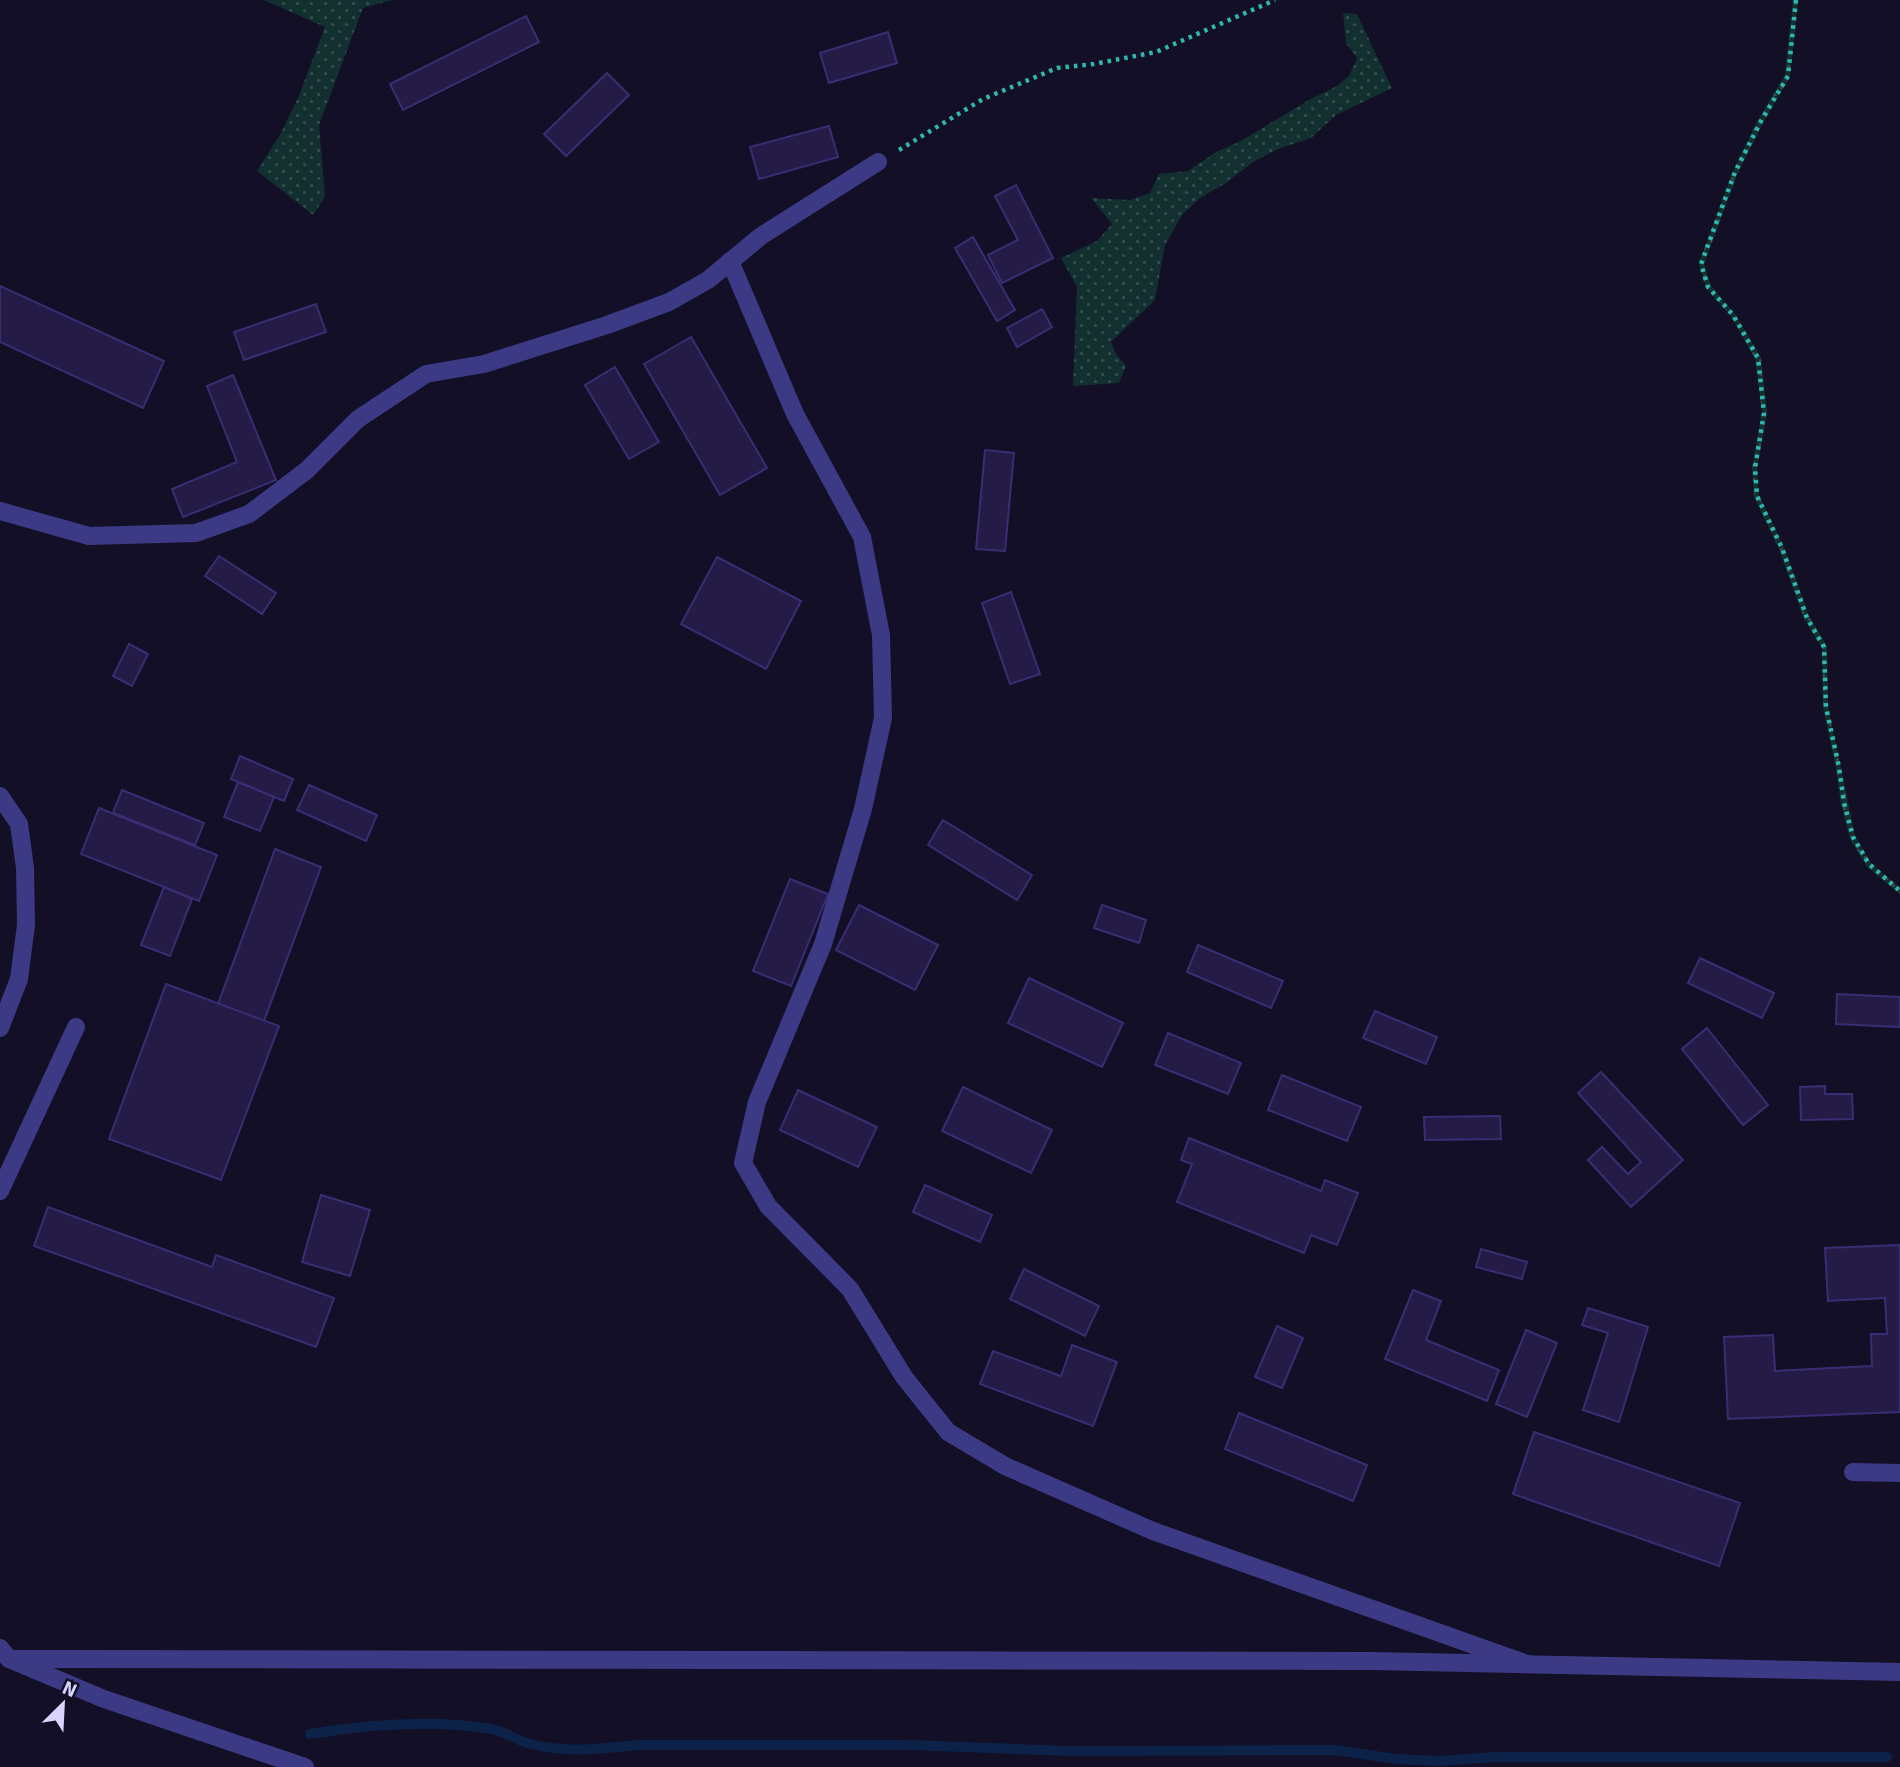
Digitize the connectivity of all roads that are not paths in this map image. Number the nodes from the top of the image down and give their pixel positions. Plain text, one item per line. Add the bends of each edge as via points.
1 (878, 162) road end
2 (730, 261) junction
3 (0, 511) edge
4 (0, 796) edge
5 (76, 1027) dead end
6 (0, 1028) edge
7 (0, 1191) edge
8 (1853, 1472) dead end
9 (1900, 1473) edge
10 (3, 1659) edge
11 (1527, 1664) junction
12 (1900, 1672) edge
13 (305, 1767) edge

1 - 2 street via 761,236
2 - 3 street via 669,302 484,364 426,374 358,419 307,470 249,514 196,533 89,536
2 - 11 street via 795,414 862,537 881,635 883,718 863,809 823,944 757,1102 743,1163 768,1206 850,1289 904,1377 948,1432 1005,1466 1153,1531
4 - 6 street via 19,824 26,925 19,979
5 - 7 street
8 - 9 street
10 - 11 street
10 - 13 street via 104,1699
11 - 12 street

